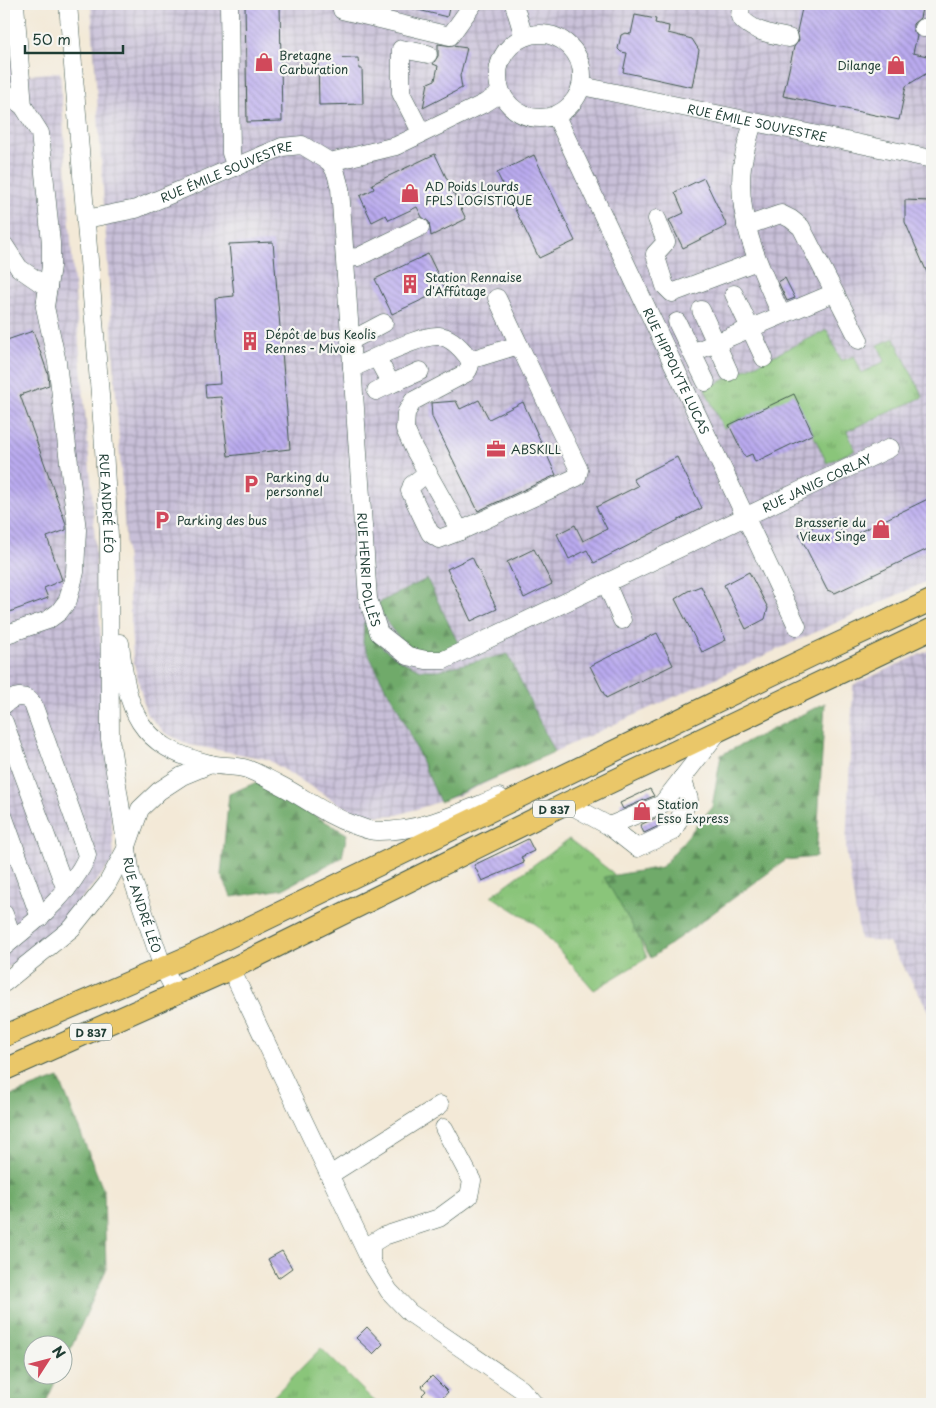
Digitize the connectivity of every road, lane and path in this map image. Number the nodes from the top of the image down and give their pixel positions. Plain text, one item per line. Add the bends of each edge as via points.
1 (16, 4) edge
2 (68, 4) edge
3 (229, 4) edge
4 (473, 4) edge
5 (514, 4) edge
6 (740, 4) edge
7 (342, 10) dead end
8 (524, 37) junction
9 (789, 38) dead end
10 (428, 54) dead end
11 (582, 86) junction
12 (4, 92) edge
13 (501, 93) junction
14 (23, 106) junction
15 (556, 116) junction
16 (753, 122) junction
17 (421, 132) junction
18 (932, 159) edge
19 (330, 162) junction
20 (236, 167) junction
21 (86, 218) junction
22 (656, 219) dead end
23 (746, 226) junction
24 (420, 227) dead end
25 (4, 246) edge
26 (345, 258) junction
27 (757, 261) junction
28 (48, 288) junction
29 (834, 292) junction
30 (734, 294) dead end
31 (497, 298) dead end
32 (701, 310) dead end
33 (781, 314) junction
34 (678, 322) dead end
35 (384, 323) dead end
36 (750, 328) junction
37 (350, 340) junction
38 (859, 340) dead end
39 (716, 343) junction
40 (519, 345) junction
41 (692, 353) junction
42 (376, 358) junction
43 (764, 358) dead end
44 (470, 360) junction
45 (352, 368) junction
46 (420, 371) dead end
47 (729, 372) dead end
48 (706, 382) dead end
49 (890, 448) dead end
50 (428, 472) junction
51 (745, 517) junction
52 (460, 531) junction
53 (606, 583) junction
54 (932, 600) edge
55 (110, 612) junction
56 (622, 620) dead end
57 (797, 626) dead end
58 (932, 629) edge
59 (4, 635) edge
60 (4, 705) edge
61 (4, 722) edge
62 (720, 729) junction
63 (211, 764) junction
64 (682, 778) junction
65 (540, 789) junction
66 (567, 803) junction
67 (4, 818) edge
68 (609, 826) junction
69 (126, 850) junction
70 (66, 890) junction
71 (4, 914) edge
72 (40, 918) junction
73 (7, 946) edge
74 (163, 968) junction
75 (231, 968) junction
76 (10, 978) edge
77 (177, 994) junction
78 (4, 1036) edge
79 (4, 1070) edge
80 (440, 1104) dead end
81 (444, 1128) dead end
82 (330, 1177) junction
83 (371, 1262) junction
84 (534, 1404) edge

1 - 14 street
2 - 21 street, RUE ANDRÉ LÉO
3 - 20 street via 231,153
4 - 7 street via 450,36
5 - 8 street
6 - 9 street via 740,17 746,24 762,33
8 - 11 street via 539,33 555,36 568,44 578,56 583,71
8 - 13 street via 510,46 501,60 498,76
10 - 17 street via 401,49 401,93
11 - 15 street via 576,100
11 - 16 street, RUE ÉMILE SOUVESTRE
12 - 14 street
13 - 15 street via 521,114 536,119
13 - 17 street
14 - 28 street via 40,133 51,243
15 - 51 street, RUE HIPPOLYTE LUCAS
16 - 18 street, RUE ÉMILE SOUVESTRE
16 - 23 street via 741,180
17 - 19 street via 396,146
19 - 20 street, RUE ÉMILE SOUVESTRE via 302,145 282,147
19 - 26 street, RUE HENRI POLLÈS via 340,188
20 - 21 street, RUE ÉMILE SOUVESTRE via 136,208
21 - 55 street, RUE ANDRÉ LÉO via 104,432
22 - 27 street via 666,242 655,254 665,286 672,294
23 - 27 street
23 - 29 street via 781,214 792,219 801,227
24 - 26 street via 358,256
25 - 28 street via 19,268
26 - 37 street, RUE HENRI POLLÈS
27 - 33 street
28 - 59 street via 46,317 57,362 77,530 75,572 70,594 58,612 48,620
29 - 33 street
29 - 38 street
30 - 36 street
31 - 40 street
32 - 39 street
33 - 36 street
34 - 41 street
35 - 37 street
36 - 39 street
36 - 43 street
37 - 45 street, RUE HENRI POLLÈS
39 - 41 street
39 - 47 street
40 - 44 street
40 - 52 street via 579,470 577,477
41 - 48 street
42 - 44 street via 422,338 440,336 459,346
42 - 45 street
42 - 46 street via 384,388
44 - 50 street via 466,373 413,401 406,412 405,429
45 - 53 street, RUE HENRI POLLÈS via 368,599 379,632 408,656 444,660
49 - 51 street, RUE JANIG CORLAY
50 - 52 street
50 - 52 street via 412,485 410,492 430,534 438,540
51 - 53 street, RUE HENRI POLLÈS
51 - 57 street, RUE HIPPOLYTE LUCAS
53 - 56 street
54 - 65 main road, D 837
55 - 63 street via 120,641 125,686 138,720 159,743 179,754
55 - 69 street, RUE ANDRÉ LÉO via 110,739
58 - 62 main road, D 837
60 - 70 street via 21,696 33,704 83,841 86,861
61 - 70 street
62 - 64 street
62 - 66 main road, D 837
63 - 65 street via 247,769 330,816 373,831 403,830 522,788
63 - 69 street via 182,776 140,809
64 - 68 street via 662,804
64 - 68 street via 689,799 673,831 637,848
65 - 74 main road, D 837
66 - 68 street
66 - 75 main road, D 837
67 - 72 street
69 - 74 street, RUE ANDRÉ LÉO via 131,875
69 - 76 street via 108,884 72,928
70 - 72 street via 49,912
71 - 73 street
72 - 73 street
73 - 76 street
74 - 77 street, RUE ANDRÉ LÉO
74 - 78 main road, D 837
75 - 77 main road, D 837
75 - 82 street
77 - 79 main road, D 837
80 - 82 street
81 - 83 street via 472,1181 469,1196 439,1218 384,1236 371,1244
82 - 83 street
83 - 84 street via 389,1291 410,1313 521,1389

